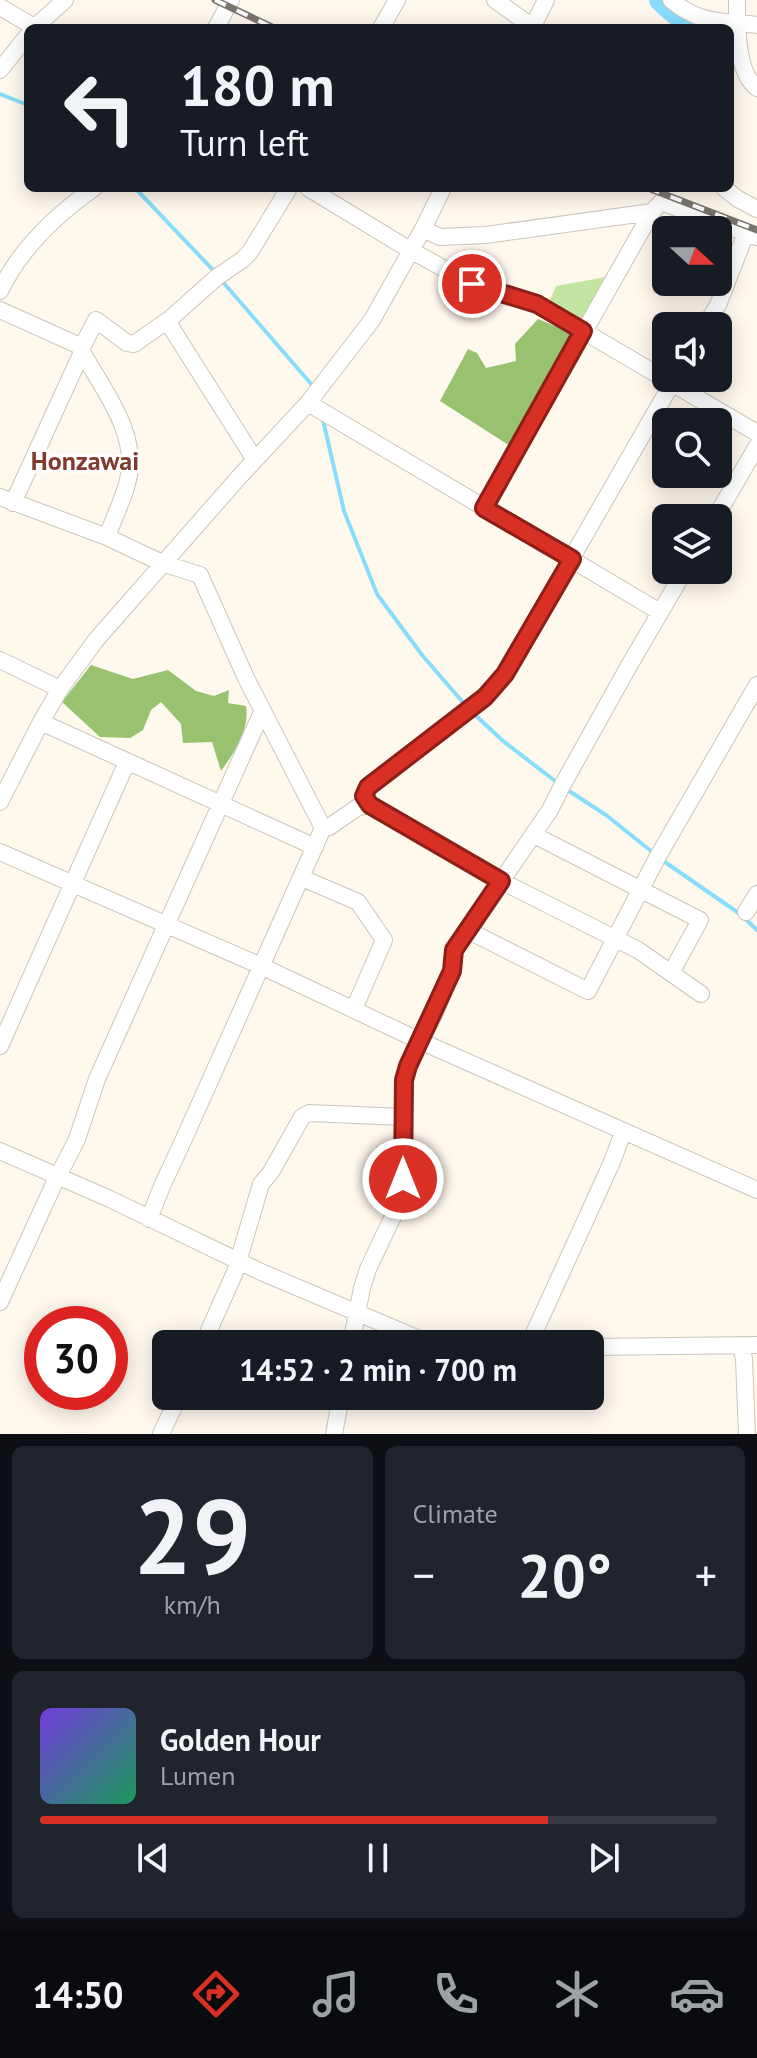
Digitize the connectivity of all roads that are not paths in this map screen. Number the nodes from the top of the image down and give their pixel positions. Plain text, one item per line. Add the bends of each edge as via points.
1 (65, 0) edge
2 (231, 0) edge
3 (397, 0) edge
4 (495, 0) edge
5 (546, 0) edge
6 (671, 0) edge
7 (737, 0) edge
8 (0, 7) edge
9 (28, 24) edge
10 (39, 24) edge
11 (218, 24) edge
12 (383, 24) edge
13 (529, 24) edge
14 (534, 24) edge
15 (720, 24) edge
16 (757, 25) edge
17 (734, 27) edge
18 (738, 28) junction
19 (24, 40) edge
20 (0, 70) edge
21 (757, 88) edge
22 (89, 192) edge
23 (287, 192) edge
24 (315, 192) edge
25 (441, 192) edge
26 (729, 192) edge
27 (757, 209) edge
28 (652, 212) junction
29 (423, 229) junction
30 (752, 235) edge
31 (410, 250) junction
32 (0, 291) edge
33 (0, 310) edge
34 (714, 312) edge
35 (167, 321) junction
36 (583, 331) junction
37 (82, 349) junction
38 (652, 369) edge
39 (667, 392) edge
40 (691, 392) edge
41 (308, 403) junction
42 (757, 433) edge
43 (757, 446) edge
44 (255, 460) junction
45 (6, 500) edge
46 (723, 504) edge
47 (484, 508) junction
48 (107, 537) junction
49 (572, 559) junction
50 (162, 563) junction
51 (677, 584) edge
52 (660, 612) junction
53 (0, 660) edge
54 (757, 685) edge
55 (60, 689) junction
56 (262, 712) junction
57 (41, 722) junction
58 (127, 762) junction
59 (0, 802) edge
60 (221, 805) junction
61 (370, 805) junction
62 (323, 828) junction
63 (534, 835) junction
64 (315, 847) junction
65 (0, 852) edge
66 (302, 878) junction
67 (501, 881) junction
68 (72, 884) junction
69 (641, 889) junction
70 (757, 894) edge
71 (746, 912) dead end
72 (166, 925) junction
73 (467, 930) junction
74 (615, 939) junction
75 (261, 966) junction
76 (671, 973) junction
77 (701, 994) dead end
78 (354, 1009) junction
79 (420, 1041) junction
80 (0, 1046) edge
81 (403, 1117) junction
82 (623, 1132) junction
83 (0, 1151) edge
84 (57, 1177) junction
85 (757, 1190) edge
86 (149, 1219) junction
87 (239, 1260) junction
88 (0, 1302) edge
89 (357, 1314) junction
90 (209, 1330) edge
91 (354, 1330) edge
92 (396, 1330) edge
93 (535, 1330) edge
94 (749, 1345) edge
95 (604, 1347) edge
96 (172, 1410) edge
97 (338, 1410) edge
98 (161, 1434) edge
99 (334, 1434) edge
100 (747, 1434) edge

1 - 10 street
2 - 11 street
3 - 12 street
4 - 13 street
5 - 14 street
6 - 15 street via 684,11
7 - 18 street
8 - 9 street
16 - 18 street
17 - 18 street
18 - 21 street via 742,62 749,83
19 - 20 street
22 - 32 street via 25,251
23 - 35 street via 250,252
24 - 31 street
25 - 29 street
26 - 27 street
28 - 29 street via 486,235 440,237
28 - 30 street via 661,202
28 - 36 street
29 - 31 street
30 - 34 street
31 - 36 street via 472,284 537,304
31 - 41 street via 372,320
33 - 37 street
35 - 37 street via 134,344 96,320
35 - 44 street
36 - 38 street
36 - 47 street
37 - 45 street
37 - 48 street via 127,436 128,483
39 - 49 street
40 - 42 street
41 - 44 street
41 - 47 street
43 - 46 street
44 - 50 street
45 - 48 street
47 - 49 street
48 - 50 street
49 - 52 street
49 - 61 street via 505,674 485,697 368,787 364,796
50 - 55 street
50 - 56 street via 200,575
51 - 52 street
52 - 63 street
53 - 55 street
54 - 69 street
55 - 57 street
56 - 60 street
56 - 62 street
57 - 58 street
57 - 59 street
58 - 60 street
58 - 68 street
60 - 64 street
60 - 72 street
61 - 62 street
61 - 67 street
62 - 64 street
63 - 67 street
63 - 69 street
64 - 66 street
65 - 68 street
66 - 75 street
66 - 78 street via 358,902 384,940
67 - 73 street
67 - 74 street
68 - 72 street
68 - 80 street
69 - 74 street
69 - 76 street via 700,920
70 - 71 street
72 - 75 street
72 - 84 street
73 - 74 street via 588,991
73 - 79 street via 454,950 452,971
74 - 76 street
75 - 78 street
75 - 86 street
76 - 77 street
78 - 79 street
79 - 81 street via 404,1080
79 - 82 street
81 - 87 street via 302,1117 261,1184
81 - 89 street via 400,1196 368,1269
82 - 85 street
82 - 93 street
83 - 84 street
84 - 86 street
84 - 88 street
86 - 87 street
87 - 89 street
87 - 90 street
89 - 91 street
89 - 92 street
94 - 95 street
94 - 100 street via 744,1359
96 - 98 street
97 - 99 street

